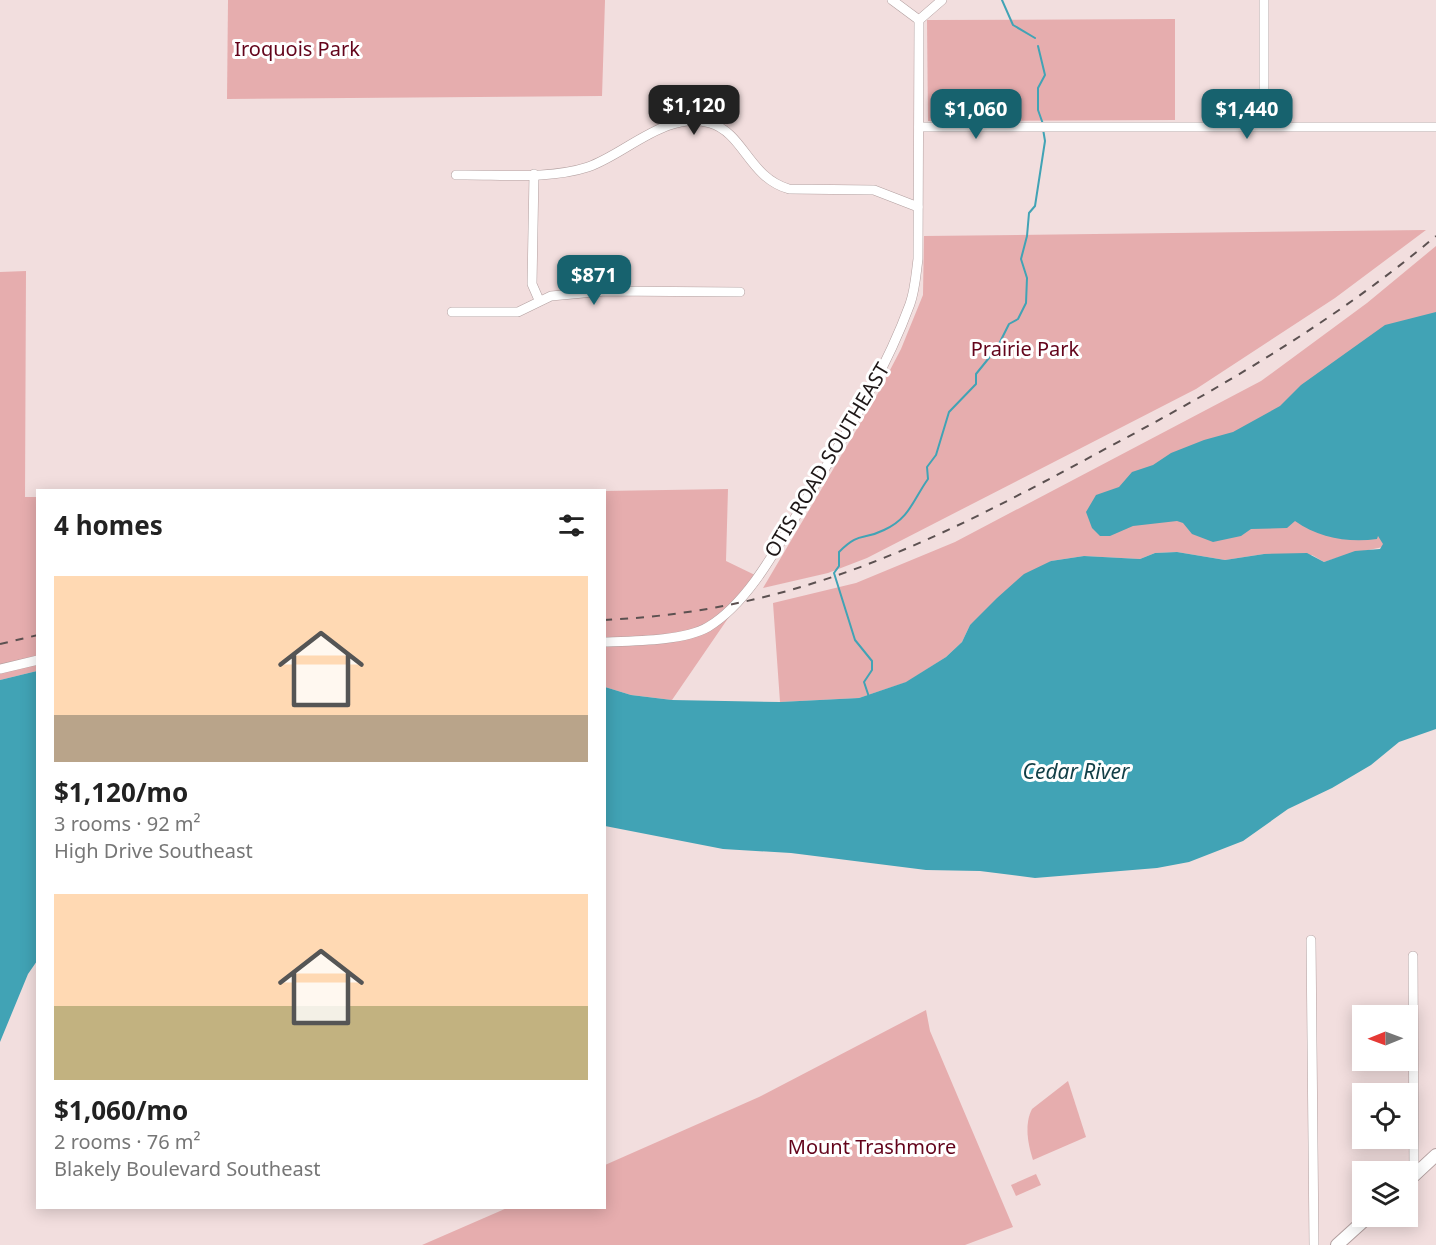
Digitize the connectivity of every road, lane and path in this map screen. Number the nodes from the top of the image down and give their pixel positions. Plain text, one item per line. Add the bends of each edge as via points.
1 (892, 0) edge
2 (942, 0) edge
3 (1264, 0) edge
4 (919, 20) junction
5 (1264, 126) junction
6 (919, 127) junction
7 (1436, 127) edge
8 (534, 174) junction
9 (456, 175) dead end
10 (918, 207) junction
11 (740, 292) dead end
12 (539, 300) junction
13 (452, 312) dead end
14 (606, 642) edge
15 (36, 660) edge
16 (0, 669) edge
17 (1311, 940) dead end
18 (1413, 956) dead end
19 (1436, 1155) edge
20 (1410, 1161) edge
21 (1418, 1172) edge
22 (1357, 1227) edge
23 (1314, 1245) edge
24 (1337, 1245) edge

1 - 4 street
2 - 4 street
3 - 5 street
4 - 6 street, OTIS ROAD SOUTHEAST
5 - 6 street
5 - 7 street
6 - 10 street, OTIS ROAD SOUTHEAST
8 - 9 street
8 - 10 street via 576,171 664,127 701,122 711,123 730,135 768,181 777,186 874,190
8 - 12 street via 532,284
10 - 14 street, OTIS ROAD SOUTHEAST via 914,285 873,390 737,604 696,632
11 - 12 street via 605,291
12 - 13 street via 518,312
15 - 16 street
17 - 23 street
18 - 20 street
19 - 21 main road
22 - 24 main road

